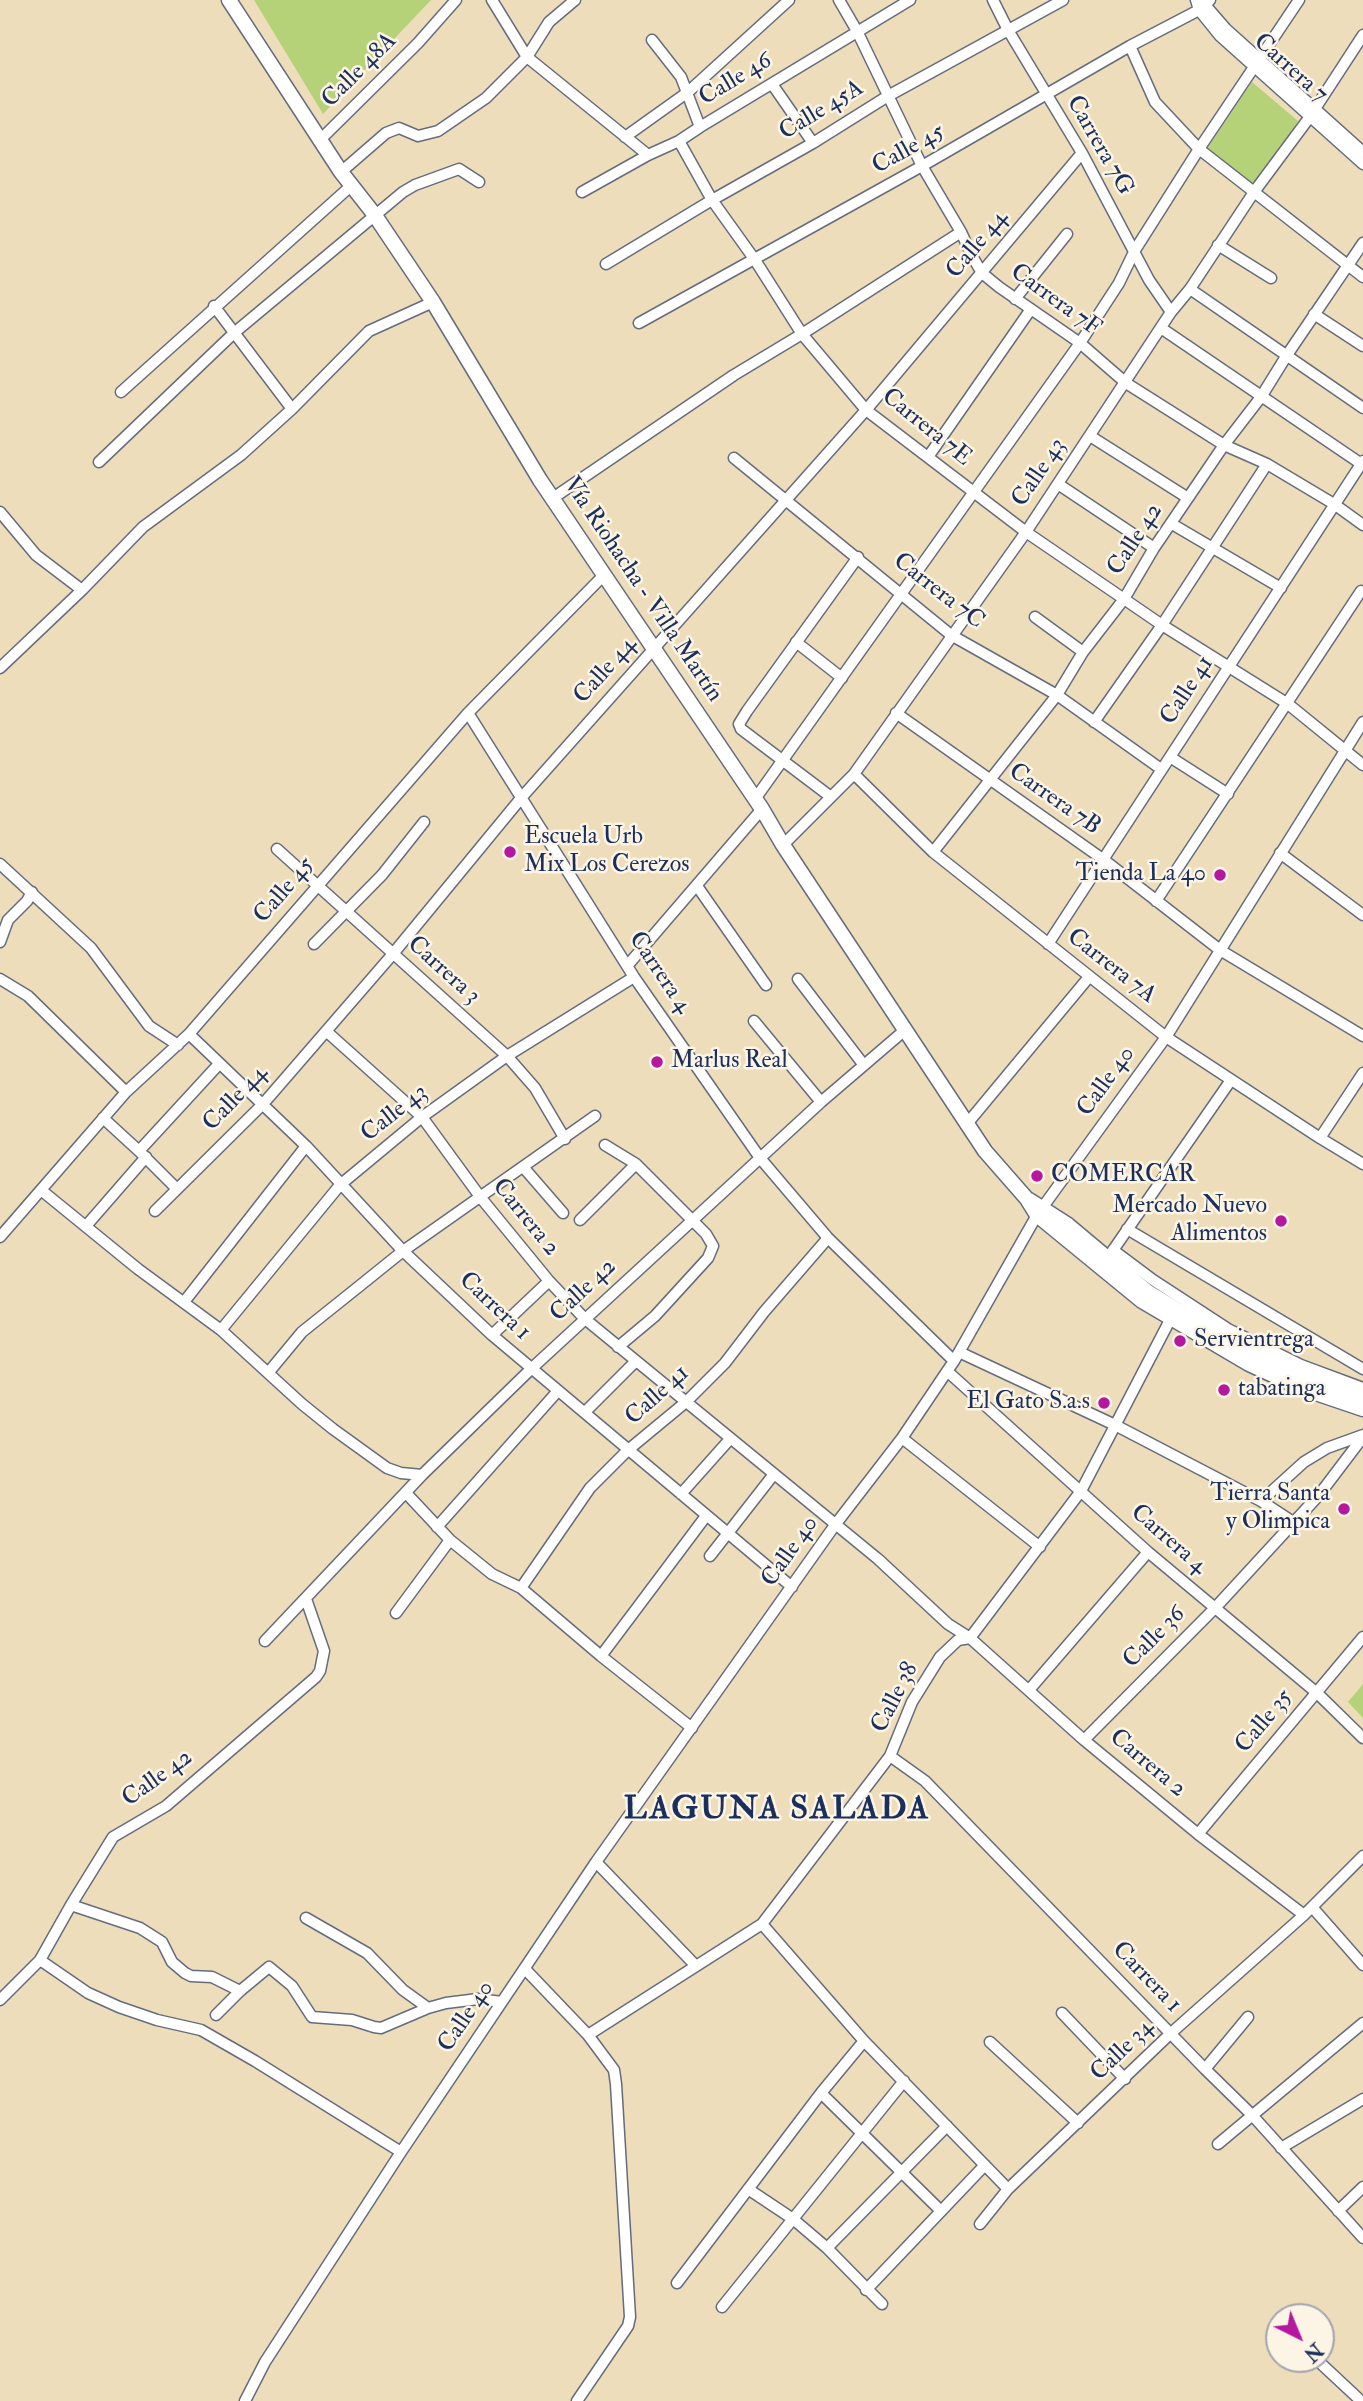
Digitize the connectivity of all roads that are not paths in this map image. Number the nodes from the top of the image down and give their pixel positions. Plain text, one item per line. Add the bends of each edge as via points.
1 (229, 0) edge
2 (456, 0) edge
3 (492, 0) edge
4 (575, 0) edge
5 (839, 0) edge
6 (910, 0) edge
7 (993, 0) edge
8 (1063, 0) edge
9 (1299, 0) edge
10 (786, 3) edge
11 (1203, 3) edge
12 (1008, 30) junction
13 (857, 31) junction
14 (1363, 35) edge
15 (653, 40) dead end
16 (1130, 46) junction
17 (527, 57) junction
18 (1256, 63) junction
19 (772, 84) junction
20 (688, 92) junction
21 (888, 96) junction
22 (1046, 96) junction
23 (1312, 114) junction
24 (700, 127) junction
25 (625, 137) junction
26 (320, 140) junction
27 (679, 141) junction
28 (813, 143) junction
29 (1199, 149) junction
30 (1363, 152) edge
31 (1082, 153) junction
32 (648, 155) junction
33 (1363, 164) edge
34 (922, 166) junction
35 (341, 172) junction
36 (479, 182) dead end
37 (352, 185) junction
38 (582, 192) dead end
39 (1254, 192) junction
40 (712, 200) junction
41 (374, 214) junction
42 (961, 232) junction
43 (1067, 234) dead end
44 (1363, 243) edge
45 (1218, 245) junction
46 (1135, 250) junction
47 (755, 260) junction
48 (607, 264) dead end
49 (1348, 264) junction
50 (982, 273) junction
51 (1363, 277) edge
52 (1271, 278) dead end
53 (1190, 289) junction
54 (1016, 299) junction
55 (433, 303) junction
56 (214, 306) junction
57 (1031, 309) junction
58 (1171, 312) junction
59 (1314, 314) junction
60 (639, 323) dead end
61 (1161, 328) junction
62 (234, 333) junction
63 (802, 334) junction
64 (1080, 344) junction
65 (1363, 346) edge
66 (1287, 355) junction
67 (1126, 383) junction
68 (121, 391) dead end
69 (1261, 397) junction
70 (1363, 408) edge
71 (292, 410) junction
72 (866, 410) junction
73 (1090, 436) junction
74 (1224, 445) junction
75 (928, 457) junction
76 (733, 458) dead end
77 (99, 461) dead end
78 (1362, 463) edge
79 (1267, 464) junction
80 (1058, 484) junction
81 (973, 493) junction
82 (553, 498) junction
83 (1188, 498) junction
84 (786, 499) junction
85 (1334, 503) junction
86 (0, 512) edge
87 (1172, 524) junction
88 (1363, 525) edge
89 (1026, 532) junction
90 (1154, 548) junction
91 (1212, 549) junction
92 (858, 557) junction
93 (605, 574) junction
94 (1281, 588) junction
95 (82, 590) junction
96 (1361, 591) dead end
97 (903, 593) junction
98 (1124, 599) junction
99 (1035, 617) dead end
100 (1162, 625) junction
101 (951, 635) junction
102 (796, 642) junction
103 (655, 648) junction
104 (1083, 652) junction
105 (1228, 667) junction
106 (0, 668) edge
107 (842, 678) junction
108 (1057, 695) junction
109 (1287, 704) junction
110 (468, 713) junction
111 (897, 713) junction
112 (1094, 722) junction
113 (1363, 722) edge
114 (1343, 751) junction
115 (1170, 757) junction
116 (782, 762) junction
117 (1363, 765) edge
118 (1161, 769) junction
119 (854, 774) junction
120 (988, 780) junction
121 (1228, 794) junction
122 (522, 797) junction
123 (831, 797) junction
124 (759, 804) junction
125 (424, 822) dead end
126 (783, 845) junction
127 (277, 849) dead end
128 (933, 852) junction
129 (1280, 853) junction
130 (1104, 860) junction
131 (0, 864) edge
132 (317, 886) junction
133 (697, 886) junction
134 (32, 892) junction
135 (1156, 901) junction
136 (347, 912) junction
137 (1363, 915) edge
138 (0, 942) edge
139 (314, 944) dead end
140 (1048, 944) junction
141 (1220, 950) junction
142 (392, 955) junction
143 (627, 966) junction
144 (1089, 976) junction
145 (634, 977) junction
146 (0, 979) edge
147 (798, 979) dead end
148 (766, 985) dead end
149 (754, 1021) dead end
150 (905, 1030) junction
151 (326, 1031) junction
152 (189, 1034) junction
153 (1363, 1036) edge
154 (1166, 1037) junction
155 (178, 1045) junction
156 (507, 1056) junction
157 (219, 1064) junction
158 (863, 1064) junction
159 (1363, 1073) edge
160 (1231, 1080) junction
161 (126, 1092) junction
162 (821, 1102) junction
163 (263, 1104) junction
164 (595, 1116) dead end
165 (422, 1117) junction
166 (103, 1118) junction
167 (966, 1125) junction
168 (1320, 1138) junction
169 (565, 1139) junction
170 (605, 1145) dead end
171 (306, 1146) junction
172 (143, 1154) junction
173 (760, 1158) junction
174 (636, 1164) junction
175 (1363, 1164) edge
176 (524, 1168) junction
177 (340, 1185) junction
178 (177, 1189) junction
179 (41, 1190) junction
180 (481, 1198) junction
181 (155, 1211) dead end
182 (1039, 1211) junction
183 (564, 1213) dead end
184 (580, 1220) dead end
185 (692, 1221) junction
186 (86, 1226) junction
187 (1127, 1229) junction
188 (0, 1237) edge
189 (828, 1238) junction
190 (403, 1251) junction
191 (1107, 1259) junction
192 (549, 1281) junction
193 (184, 1302) junction
194 (1171, 1318) junction
195 (584, 1319) junction
196 (221, 1330) junction
197 (492, 1335) junction
198 (618, 1347) junction
199 (953, 1361) junction
200 (635, 1362) junction
201 (531, 1369) junction
202 (1363, 1369) edge
203 (268, 1373) junction
204 (1363, 1388) edge
205 (557, 1392) junction
206 (1363, 1398) edge
207 (686, 1402) junction
208 (1363, 1409) edge
209 (585, 1412) junction
210 (1115, 1424) junction
211 (1363, 1436) edge
212 (902, 1438) junction
213 (730, 1439) junction
214 (628, 1450) junction
215 (422, 1475) junction
216 (774, 1475) junction
217 (1081, 1491) junction
218 (406, 1493) junction
219 (681, 1494) junction
220 (1261, 1501) junction
221 (706, 1516) junction
222 (1293, 1522) junction
223 (835, 1525) junction
224 (437, 1527) junction
225 (728, 1534) junction
226 (450, 1540) junction
227 (1040, 1547) junction
228 (1148, 1552) junction
229 (710, 1556) dead end
230 (792, 1587) junction
231 (521, 1588) junction
232 (306, 1599) junction
233 (1215, 1608) junction
234 (396, 1613) dead end
235 (1363, 1637) edge
236 (970, 1638) junction
237 (265, 1641) dead end
238 (601, 1656) junction
239 (1029, 1690) junction
240 (1317, 1693) junction
241 (692, 1728) junction
242 (1363, 1738) edge
243 (1084, 1740) junction
244 (890, 1756) junction
245 (1198, 1834) junction
246 (1363, 1856) edge
247 (596, 1863) junction
248 (71, 1905) junction
249 (1308, 1911) junction
250 (306, 1918) dead end
251 (762, 1924) junction
252 (40, 1960) junction
253 (1363, 1965) edge
254 (696, 1966) junction
255 (525, 1969) junction
256 (240, 1991) junction
257 (0, 2000) edge
258 (502, 2001) junction
259 (428, 2008) junction
260 (1062, 2013) dead end
261 (216, 2015) dead end
262 (1248, 2017) dead end
263 (1363, 2023) edge
264 (1170, 2034) junction
265 (589, 2035) junction
266 (864, 2041) junction
267 (990, 2042) dead end
268 (1205, 2069) junction
269 (1125, 2079) junction
270 (904, 2081) junction
271 (821, 2092) junction
272 (1361, 2104) edge
273 (1252, 2115) junction
274 (1078, 2123) junction
275 (947, 2126) junction
276 (863, 2132) junction
277 (1218, 2144) dead end
278 (1282, 2148) junction
279 (401, 2152) junction
280 (985, 2165) junction
281 (902, 2171) junction
282 (1363, 2187) edge
283 (748, 2189) junction
284 (1008, 2189) junction
285 (941, 2211) junction
286 (1338, 2211) junction
287 (793, 2219) junction
288 (980, 2224) dead end
289 (1363, 2238) edge
290 (827, 2248) junction
291 (677, 2283) dead end
292 (866, 2290) junction
293 (882, 2304) dead end
294 (722, 2306) dead end
295 (1331, 2373) edge
296 (245, 2401) edge
297 (577, 2401) edge
298 (1361, 2401) edge

1 - 26 main road, Vía Riohacha - Villa Martín
2 - 26 street, Calle 48A
3 - 17 street
4 - 17 street via 549,22
5 - 13 street, Carrera 7F
6 - 13 street, Calle 46
7 - 12 street, Carrera 7G
8 - 12 street, Calle 45A
9 - 18 street
10 - 20 street
11 - 16 street, Calle 45
11 - 18 street, Carrera 7
12 - 21 street, Calle 45A
12 - 22 street, Carrera 7G
13 - 19 street, Calle 46
13 - 21 street, Carrera 7F
14 - 23 street
15 - 20 street
16 - 22 street, Calle 45
16 - 29 street via 1155,102
17 - 25 street
17 - 35 street via 486,98 438,131 418,136 399,128 386,133
18 - 23 street, Carrera 7
18 - 29 street, Calle 43
19 - 24 street, Calle 46
19 - 28 street
20 - 24 street
20 - 25 street
21 - 28 street, Calle 45A
21 - 34 street, Carrera 7F
22 - 31 street, Carrera 7G
22 - 34 street, Calle 45
23 - 30 street, Carrera 7
23 - 33 street, Carrera 7
23 - 39 street, Calle 43
24 - 27 street, Calle 46
25 - 32 street
26 - 35 main road, Vía Riohacha - Villa Martín
27 - 32 street, Calle 46
27 - 40 street, Carrera 7E
28 - 40 street, Calle 45A
29 - 39 street
29 - 46 street, Calle 43
31 - 46 street, Carrera 7G
31 - 50 street, Calle 44
32 - 38 street, Calle 46
34 - 42 street, Carrera 7F
34 - 47 street, Calle 45
35 - 37 main road, Vía Riohacha - Villa Martín
36 - 41 street via 459,169 451,170 415,185
37 - 41 main road, Vía Riohacha - Villa Martín
37 - 56 street
39 - 45 street, Calle 43
39 - 49 street
40 - 47 street, Carrera 7E
40 - 48 street, Calle 45A
41 - 55 main road, Vía Riohacha - Villa Martín
41 - 62 street
42 - 50 street, Carrera 7F
42 - 63 street
43 - 54 street
44 - 49 street, Calle 42
45 - 52 street
45 - 53 street, Calle 43
46 - 58 street, Carrera 7G
46 - 64 street, Calle 43
47 - 60 street, Calle 45
47 - 63 street, Carrera 7E
49 - 51 street
49 - 59 street, Calle 42
50 - 54 street, Carrera 7F
50 - 72 street, Calle 44
53 - 58 street, Calle 43
53 - 66 street
54 - 57 street, Carrera 7F
55 - 71 street via 369,331
55 - 82 main road, Vía Riohacha - Villa Martín
56 - 62 street
56 - 68 street
57 - 64 street, Carrera 7F
57 - 75 street
58 - 61 street, Calle 43
59 - 65 street
59 - 66 street, Calle 42
61 - 67 street, Calle 43
61 - 69 street
62 - 71 street
62 - 77 street
63 - 72 street, Carrera 7E
63 - 82 street
64 - 67 street, Carrera 7F
64 - 81 street, Calle 43
66 - 69 street, Calle 42
66 - 70 street
67 - 73 street, Calle 43
67 - 74 street, Carrera 7F
69 - 74 street, Calle 42
69 - 78 street
71 - 95 street via 241,455 143,527
72 - 75 street, Carrera 7E
72 - 84 street, Calle 44
73 - 80 street, Calle 43
73 - 83 street
74 - 79 street, Carrera 7F
74 - 83 street, Calle 42
75 - 81 street, Carrera 7E
76 - 84 street, Carrera 7C
78 - 85 street, Calle 41
79 - 85 street, Carrera 7F
79 - 91 street
80 - 89 street, Calle 43
80 - 90 street
81 - 89 street, Carrera 7E
81 - 97 street, Calle 43
82 - 93 main road, Vía Riohacha - Villa Martín
83 - 87 street, Calle 42
84 - 92 street, Carrera 7C
84 - 103 street, Calle 44
85 - 88 street, Carrera 7F
85 - 94 street, Calle 41
86 - 95 street via 36,555
87 - 90 street, Calle 42
87 - 91 street
89 - 98 street, Carrera 7E
89 - 101 street, Calle 43
90 - 98 street, Calle 42
91 - 94 street
91 - 100 street
92 - 97 street, Carrera 7C
92 - 102 street
93 - 103 main road, Vía Riohacha - Villa Martín
93 - 110 street, Calle 45
94 - 105 street, Calle 41
95 - 106 street
96 - 109 street
97 - 101 street, Carrera 7C
97 - 107 street, Calle 43
98 - 100 street, Carrera 7E
98 - 104 street, Calle 42
99 - 104 street
100 - 105 street, Carrera 7E
100 - 112 street
101 - 108 street, Carrera 7C
101 - 111 street, Calle 43
102 - 107 street
102 - 116 street via 739,724
103 - 122 street, Calle 44
103 - 124 main road, Vía Riohacha - Villa Martín
104 - 108 street, Calle 42
105 - 109 street, Carrera 7E
105 - 115 street, Calle 41
107 - 116 street, Calle 43
108 - 112 street, Carrera 7C
108 - 120 street, Calle 42
109 - 114 street, Carrera 7E
109 - 121 street
110 - 122 street, Carrera 4
110 - 132 street, Calle 45
111 - 119 street, Calle 43
111 - 120 street, Carrera 7B
112 - 118 street, Carrera 7C
113 - 114 street, Calle 40
114 - 117 street, Carrera 7E
114 - 129 street, Calle 40
115 - 118 street, Calle 41
115 - 121 street
116 - 123 street
116 - 124 street, Calle 43
118 - 130 street, Calle 41
119 - 123 street, Calle 43
119 - 128 street, Carrera 7A
120 - 128 street, Calle 42
120 - 130 street, Carrera 7B
121 - 135 street
122 - 142 street, Calle 44
122 - 143 street, Carrera 4
123 - 126 street, Calle 43
124 - 126 main road, Vía Riohacha - Villa Martín
124 - 133 street, Calle 43
125 - 136 street
126 - 150 main road, Vía Riohacha - Villa Martín
127 - 132 street, Carrera 3
128 - 140 street, Carrera 7A
129 - 137 street
129 - 141 street, Calle 40
130 - 135 street, Carrera 7B
130 - 140 street, Calle 41
131 - 134 street
132 - 136 street, Carrera 3
132 - 152 street, Calle 45
133 - 143 street, Calle 43
133 - 148 street
134 - 138 street via 8,920
134 - 155 street via 91,948 149,1026
135 - 141 street, Carrera 7B
136 - 139 street
136 - 142 street, Carrera 3
140 - 144 street, Carrera 7A
141 - 153 street, Carrera 7B
141 - 154 street, Calle 40
142 - 151 street, Calle 44
142 - 156 street, Carrera 3
143 - 145 street, Carrera 4
144 - 154 street, Carrera 7A
144 - 167 street
145 - 156 street, Calle 43
145 - 173 street, Carrera 4
146 - 161 street via 28,996
147 - 158 street
149 - 162 street
150 - 158 street, Calle 42
150 - 167 main road, Vía Riohacha - Villa Martín
151 - 163 street, Calle 44
151 - 165 street, Carrera 2
152 - 155 street, Calle 45
152 - 157 street, Carrera 1
154 - 160 street, Carrera 7A
154 - 182 street, Calle 40
155 - 161 street, Calle 45
156 - 165 street, Calle 43
156 - 169 street, Carrera 3 via 535,1088
157 - 163 street, Carrera 1
157 - 172 street
158 - 162 street, Calle 42
159 - 168 street
160 - 168 street, Carrera 7A
160 - 187 street
161 - 166 street, Calle 45
162 - 173 street, Calle 42
163 - 171 street, Carrera 1
163 - 178 street, Calle 44
164 - 169 street
165 - 177 street, Calle 43
165 - 180 street, Carrera 2
166 - 172 street
166 - 179 street, Calle 45
167 - 182 main road, Vía Riohacha - Villa Martín
168 - 175 street, Carrera 7A
169 - 176 street
170 - 174 street
171 - 177 street, Carrera 1
171 - 193 street
172 - 178 street
172 - 186 street
173 - 185 street, Calle 42
173 - 189 street, Carrera 4
174 - 184 street
174 - 185 street
176 - 180 street
176 - 183 street
177 - 190 street, Carrera 1
177 - 196 street, Calle 43
178 - 181 street, Calle 44
179 - 186 street
179 - 188 street, Calle 45
180 - 190 street
180 - 192 street, Carrera 2
182 - 191 main road
182 - 199 street, Calle 40
185 - 195 street, Calle 42
185 - 198 street via 713,1246 708,1258 655,1316
186 - 193 street
187 - 191 street
187 - 202 street
189 - 199 street, Carrera 4
189 - 207 street, Calle 41 via 725,1363
190 - 197 street, Carrera 1
190 - 203 street via 302,1332
191 - 194 main road via 1142,1301
191 - 204 street via 1153,1280 1228,1329 1301,1365
191 - 206 main road via 1167,1304 1252,1353
192 - 195 street, Carrera 2
192 - 197 street
193 - 196 street
194 - 208 main road via 1249,1364
194 - 210 street, Calle 38
195 - 198 street, Carrera 2
195 - 201 street, Calle 42
196 - 203 street
197 - 201 street, Carrera 1
198 - 200 street, Carrera 2
199 - 210 street
199 - 212 street, Calle 40
199 - 217 street, Carrera 4
200 - 207 street, Carrera 2
200 - 209 street
201 - 205 street, Carrera 1
201 - 215 street, Calle 42
203 - 215 street via 332,1429 387,1468
205 - 209 street, Carrera 1
205 - 224 street
207 - 213 street, Carrera 2
207 - 214 street, Calle 41
209 - 214 street, Carrera 1
210 - 217 street, Calle 38
210 - 220 street
211 - 220 street via 1315,1455
211 - 222 street, Calle 36
212 - 223 street, Calle 40
212 - 227 street
213 - 216 street, Carrera 2
213 - 219 street
214 - 219 street, Carrera 1
214 - 231 street, Calle 41 via 590,1488
215 - 218 street, Calle 42
216 - 223 street, Carrera 2
216 - 225 street
217 - 227 street, Calle 38
217 - 228 street, Carrera 4
218 - 224 street
218 - 232 street, Calle 42
219 - 221 street, Carrera 1
220 - 222 street
221 - 225 street, Carrera 1
221 - 238 street
222 - 233 street, Calle 36
223 - 230 street, Calle 40
223 - 236 street, Carrera 2
224 - 226 street
225 - 229 street
225 - 230 street, Carrera 1
226 - 231 street via 492,1574
226 - 234 street
227 - 236 street, Calle 38
228 - 233 street, Carrera 4
228 - 239 street
230 - 241 street, Calle 40
231 - 238 street
232 - 237 street, Calle 42
232 - 248 street, Calle 42 via 324,1651 316,1677 166,1806 113,1837
233 - 240 street, Carrera 4
233 - 243 street, Calle 36
235 - 240 street, Calle 35
236 - 239 street, Carrera 2
236 - 244 street, Calle 38 via 958,1640 940,1657 912,1702
238 - 241 street
239 - 243 street, Carrera 2
240 - 242 street, Carrera 4
240 - 245 street, Calle 35
241 - 247 street, Calle 40
243 - 245 street, Carrera 2
244 - 251 street, Calle 38
244 - 264 street, Carrera 1 via 925,1781
245 - 249 street, Carrera 2
246 - 249 street, Calle 34
247 - 254 street
247 - 255 street, Calle 40
248 - 252 street, Calle 42
248 - 256 street via 140,1928 162,1942 172,1962 185,1973 212,1978
249 - 253 street, Carrera 2
249 - 264 street, Calle 34
250 - 259 street via 367,1953
251 - 254 street, Calle 38
251 - 266 street
252 - 257 street, Calle 42
252 - 279 street via 88,1993 119,2007 201,2030
254 - 265 street, Calle 38
255 - 258 street, Calle 40
255 - 265 street
256 - 259 street via 269,1967 292,1986 316,2019 352,2020 380,2028
256 - 261 street
258 - 259 street via 478,1998
258 - 279 street, Calle 40
260 - 269 street
262 - 268 street
263 - 273 street
264 - 268 street, Carrera 1
264 - 269 street, Calle 34
265 - 297 street via 614,2070 630,2317
266 - 270 street
266 - 271 street
267 - 274 street
268 - 273 street, Carrera 1
269 - 274 street, Calle 34
270 - 275 street
270 - 276 street
271 - 276 street
271 - 283 street
272 - 278 street
273 - 277 street
273 - 278 street, Carrera 1
274 - 284 street, Calle 34
275 - 280 street
275 - 281 street
276 - 281 street
276 - 287 street
278 - 286 street, Carrera 1
279 - 296 street, Calle 40 via 265,2362
280 - 284 street
280 - 285 street
281 - 285 street
281 - 290 street
282 - 286 street
283 - 287 street
283 - 291 street
284 - 288 street, Calle 34
285 - 292 street
286 - 289 street, Carrera 1
287 - 290 street
287 - 294 street
290 - 292 street
292 - 293 street
295 - 298 street

